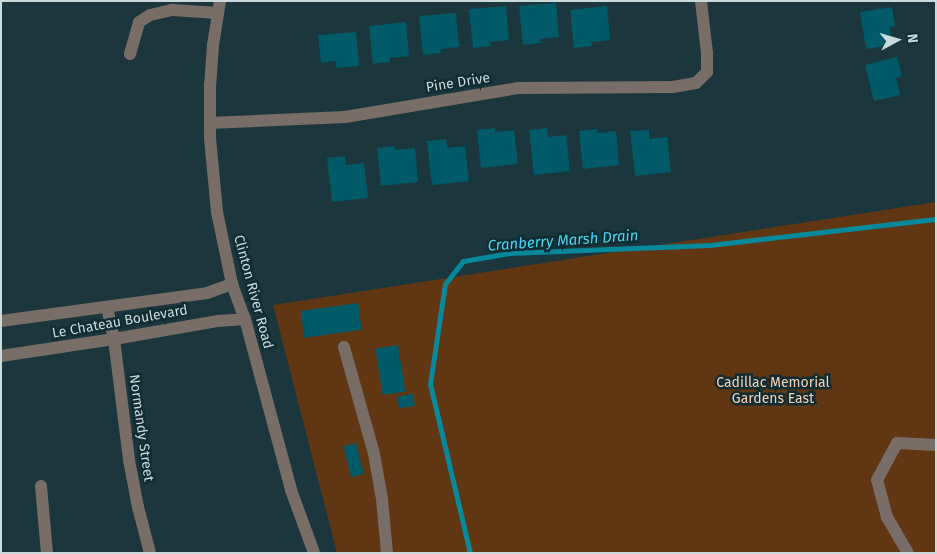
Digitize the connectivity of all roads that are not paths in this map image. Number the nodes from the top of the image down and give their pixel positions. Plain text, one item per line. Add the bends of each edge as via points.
1 (701, 1) edge
2 (219, 7) edge
3 (130, 54) dead end
4 (210, 123) junction
5 (232, 284) junction
6 (106, 307) junction
7 (244, 319) junction
8 (1, 321) edge
9 (114, 340) junction
10 (344, 347) dead end
11 (1, 356) edge
12 (936, 445) edge
13 (41, 486) dead end
14 (47, 553) edge
15 (150, 553) edge
16 (314, 553) edge
17 (387, 553) edge
18 (908, 553) edge

1 - 4 street, Pine Drive via 707,72 696,83 673,87 519,88 345,117
2 - 3 street via 150,15 139,22
2 - 4 street, Clinton River Road via 213,45
4 - 5 street, Clinton River Road via 217,212
5 - 6 street, Le Chateau Boulevard via 207,293
5 - 7 street, Clinton River Road
6 - 8 street, Le Chateau Boulevard
6 - 9 street, Normandy Street
7 - 9 street, Le Chateau Boulevard
7 - 16 street, Clinton River Road via 291,490
9 - 11 street, Le Chateau Boulevard
9 - 15 street, Normandy Street via 129,460
10 - 17 street via 374,454
12 - 18 street via 896,443 877,480 887,517
13 - 14 street

